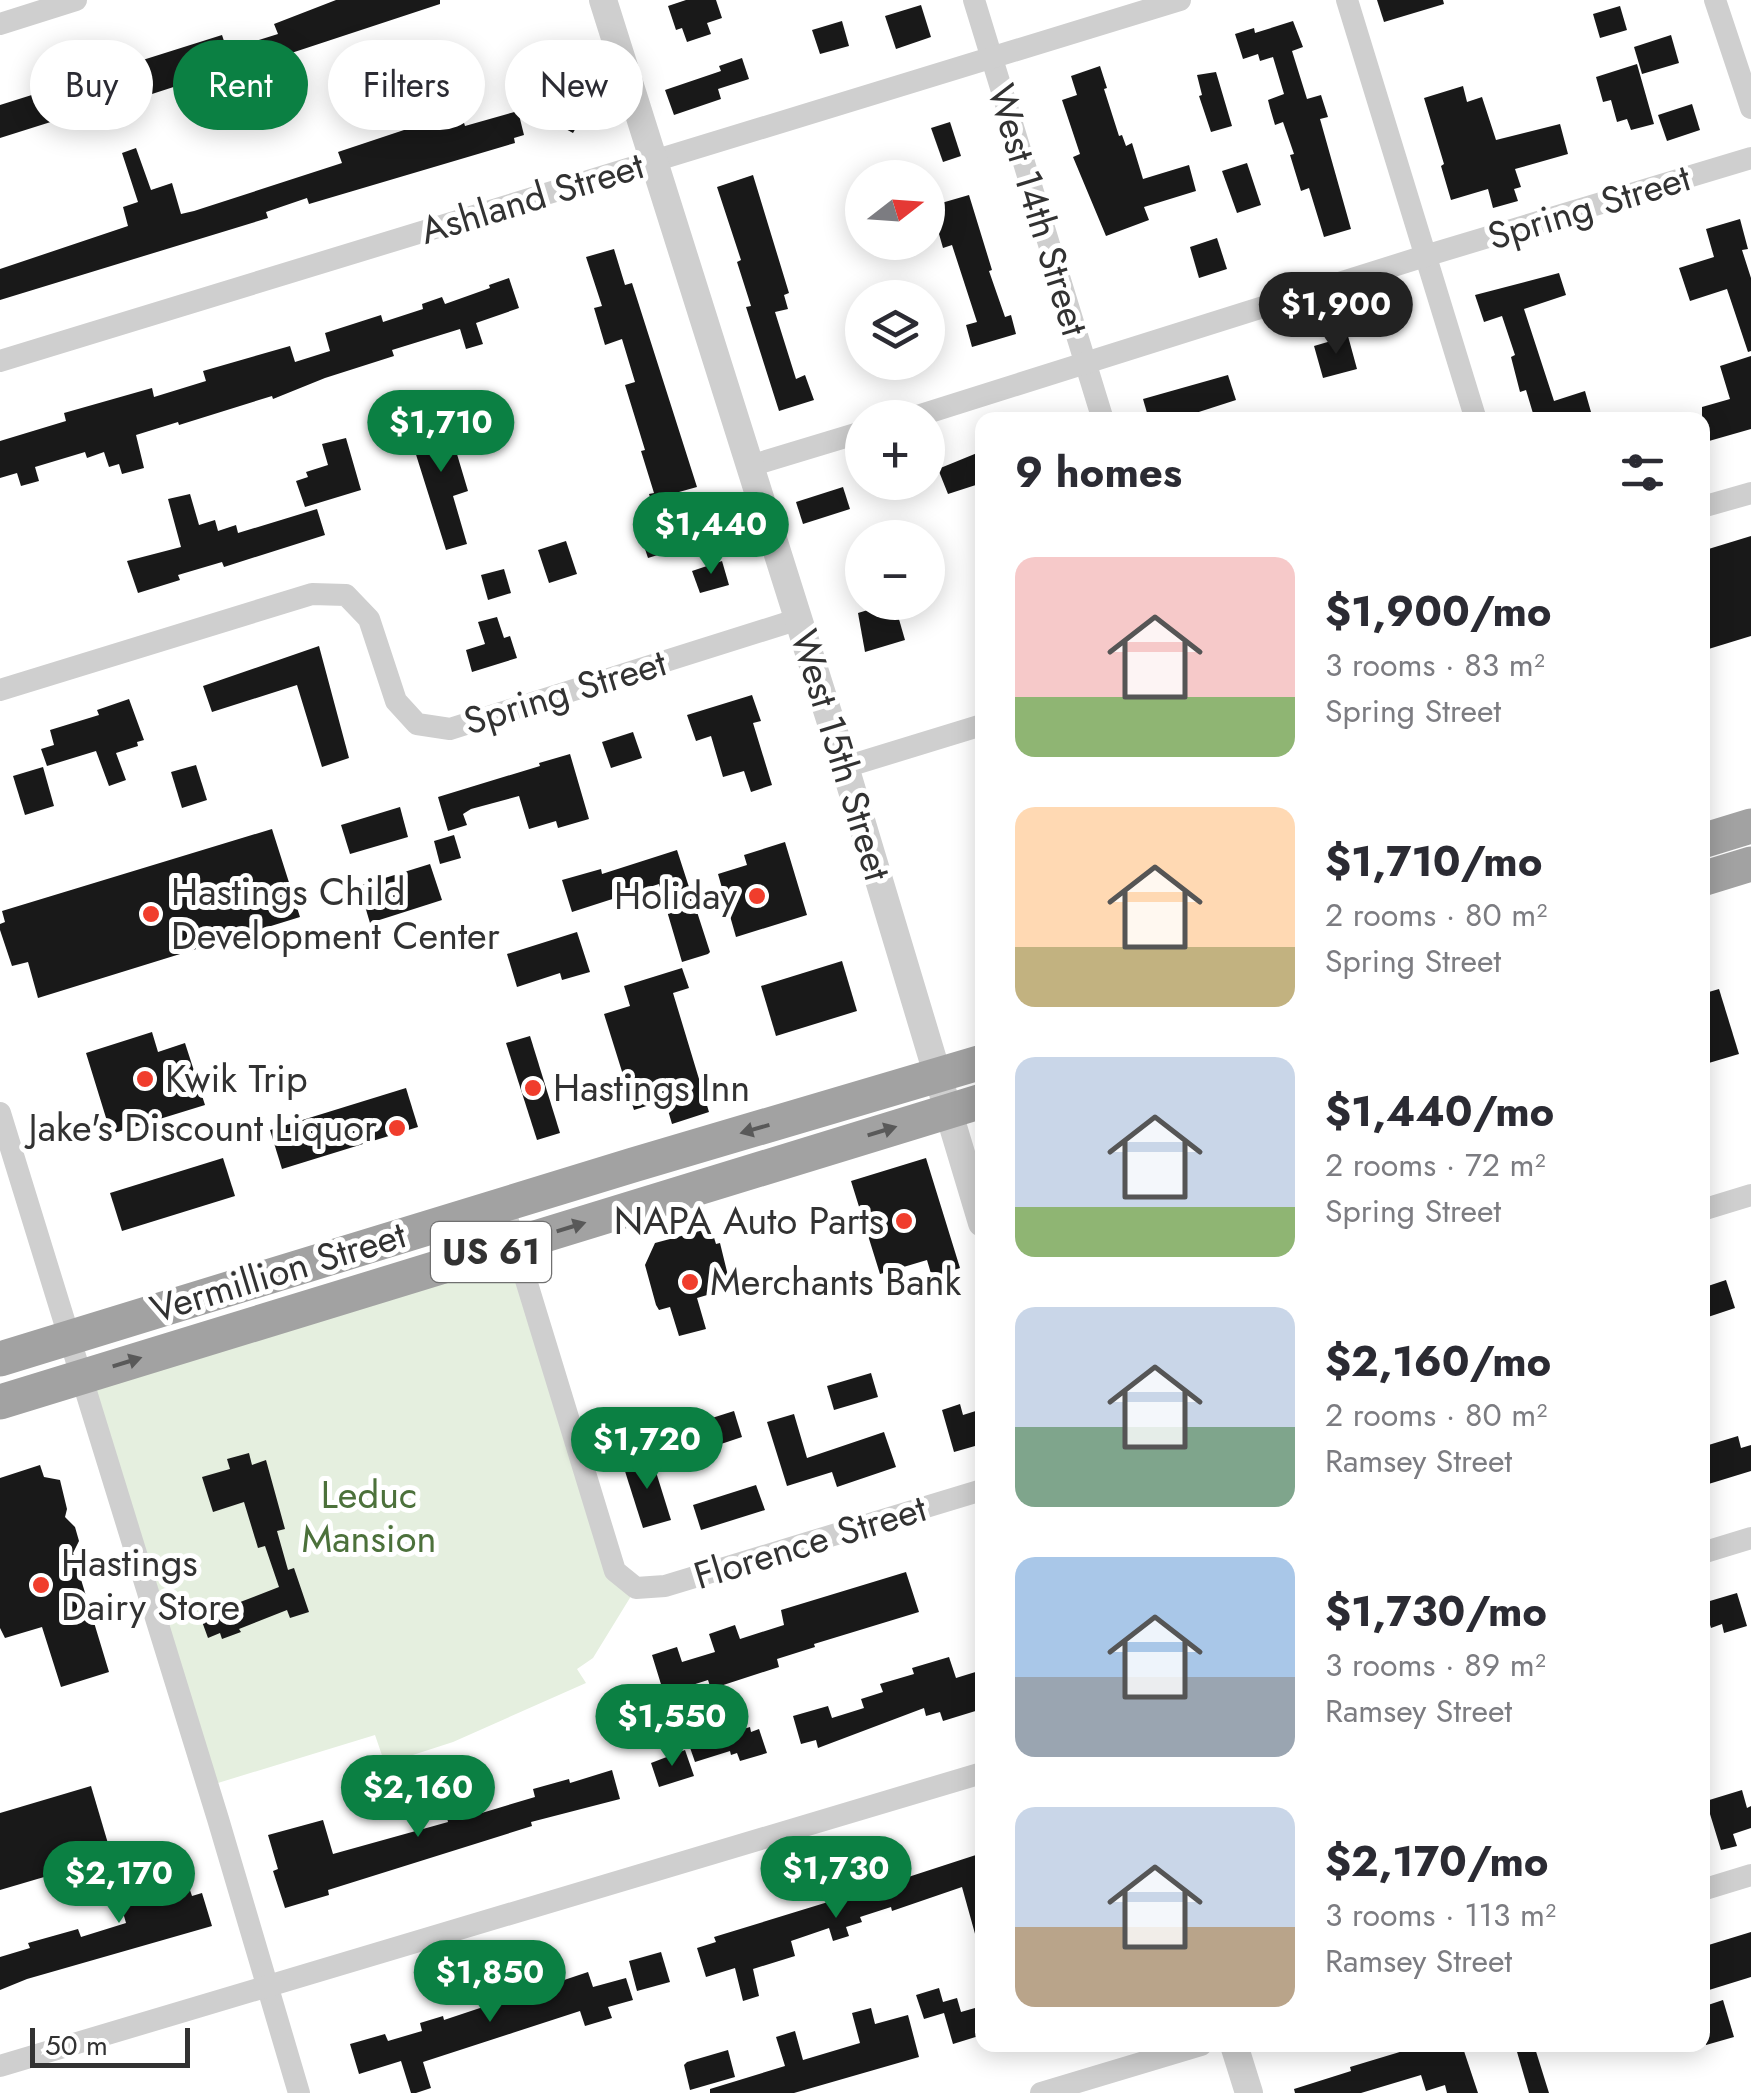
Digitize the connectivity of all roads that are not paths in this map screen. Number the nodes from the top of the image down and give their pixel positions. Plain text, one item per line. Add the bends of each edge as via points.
1 (76, 0) edge
2 (604, 0) edge
3 (974, 0) edge
4 (1180, 0) edge
5 (1348, 0) edge
6 (1715, 0) edge
7 (0, 24) edge
8 (992, 57) junction
9 (1751, 108) edge
10 (1751, 158) edge
11 (654, 161) junction
12 (1425, 256) junction
13 (0, 362) edge
14 (1085, 365) junction
15 (945, 408) edge
16 (1100, 412) edge
17 (1474, 412) edge
18 (845, 437) edge
19 (750, 466) junction
20 (1751, 493) edge
21 (1710, 505) edge
22 (799, 619) junction
23 (0, 690) edge
24 (975, 728) edge
25 (845, 767) junction
26 (1751, 826) edge
27 (1710, 839) edge
28 (1751, 864) edge
29 (1710, 877) edge
30 (975, 1064) edge
31 (937, 1076) junction
32 (975, 1102) edge
33 (947, 1111) junction
34 (0, 1113) edge
35 (1751, 1195) edge
36 (975, 1201) edge
37 (503, 1206) junction
38 (1710, 1208) edge
39 (517, 1244) junction
40 (68, 1338) junction
41 (0, 1359) edge
42 (81, 1376) junction
43 (0, 1402) edge
44 (975, 1492) edge
45 (1751, 1538) edge
46 (1710, 1550) edge
47 (975, 1775) edge
48 (1751, 1875) edge
49 (1710, 1888) edge
50 (267, 1988) junction
51 (1178, 2052) edge
52 (1236, 2052) edge
53 (0, 2066) edge
54 (299, 2093) edge
55 (1042, 2093) edge
56 (1249, 2093) edge

1 - 7 street
2 - 11 street, West 15th Street
3 - 8 street, West 14th Street
4 - 8 street, Ashland Street
5 - 12 street
6 - 9 street
8 - 11 street, Ashland Street
8 - 14 street, West 14th Street
10 - 12 street, Spring Street
11 - 13 street, Ashland Street
11 - 19 street, West 15th Street
12 - 14 street, Spring Street
12 - 17 street
14 - 15 street, Spring Street
14 - 16 street, West 14th Street
18 - 19 street
19 - 22 street, West 15th Street
20 - 21 street
22 - 23 street, Spring Street via 450,729 417,724 396,701 370,619 346,594 312,594
22 - 25 street, West 15th Street
24 - 25 street
25 - 31 street, West 15th Street
26 - 27 highway
28 - 29 highway
30 - 31 highway, Vermillion Street / US 61
31 - 33 street, West 15th Street
31 -> 37 highway, Vermillion Street / US 61
32 - 33 highway, Vermillion Street / US 61
33 - 36 street, West 15th Street
39 -> 33 highway, Vermillion Street / US 61
34 - 40 street
35 - 38 street
37 - 39 street
37 - 40 highway, Vermillion Street / US 61
42 -> 39 highway, Vermillion Street / US 61
39 - 44 street, Florence Street via 615,1571 636,1588 664,1586
40 - 41 highway, Vermillion Street / US 61
40 - 42 street
42 - 43 highway, Vermillion Street / US 61
42 - 50 street
45 - 46 street
47 - 50 street
48 - 49 street
50 - 53 street
50 - 54 street
51 - 55 street
52 - 56 street

